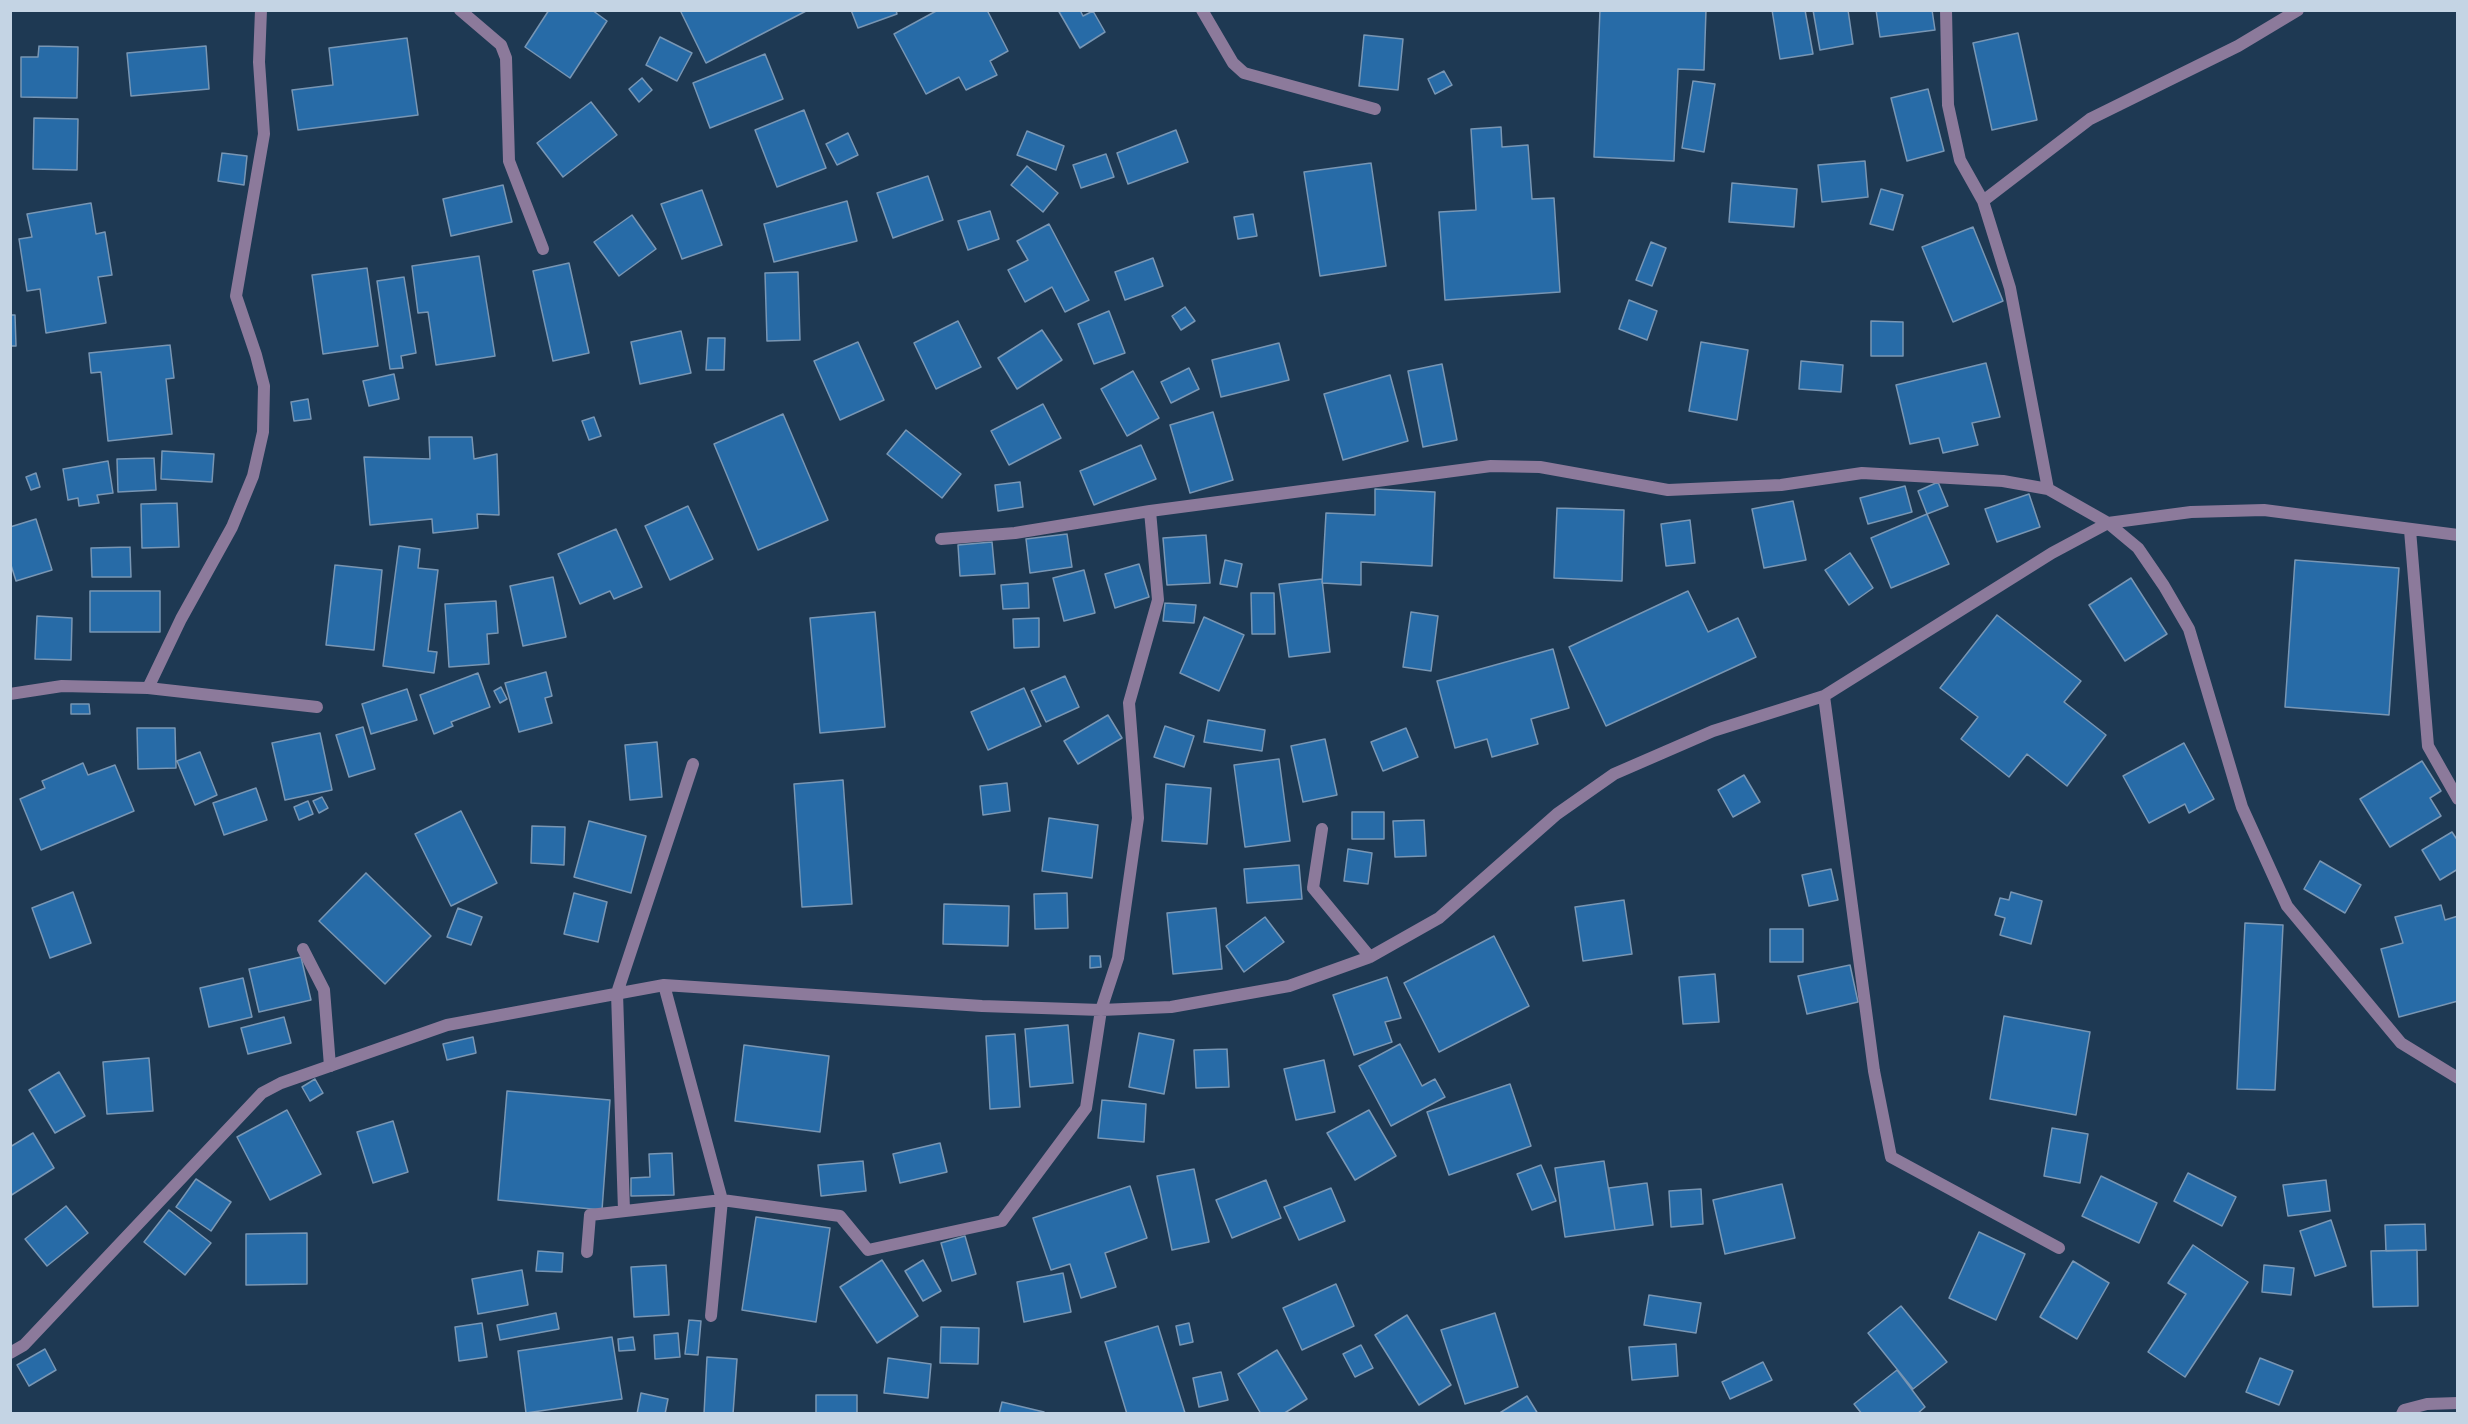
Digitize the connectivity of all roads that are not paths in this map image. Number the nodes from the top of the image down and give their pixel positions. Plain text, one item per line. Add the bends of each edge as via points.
1 (261, 10) edge
2 (460, 10) edge
3 (1202, 10) edge
4 (1946, 10) edge
5 (2298, 10) edge
6 (1375, 109) dead end
7 (1983, 201) junction
8 (543, 249) dead end
9 (2048, 489) junction
10 (1150, 511) junction
11 (2108, 523) junction
12 (2410, 530) junction
13 (2457, 535) edge
14 (941, 539) dead end
15 (148, 688) junction
16 (10, 694) edge
17 (1824, 696) junction
18 (317, 707) dead end
19 (693, 764) dead end
20 (2457, 799) edge
21 (1322, 829) dead end
22 (303, 949) dead end
23 (1370, 957) junction
24 (664, 985) junction
25 (617, 993) junction
26 (1101, 1010) junction
27 (330, 1066) junction
28 (2457, 1078) edge
29 (722, 1200) junction
30 (624, 1211) junction
31 (2059, 1248) dead end
32 (587, 1252) dead end
33 (711, 1317) dead end
34 (10, 1353) edge
35 (2457, 1403) edge
36 (2402, 1413) edge

1 - 15 street via 259,62 264,134 236,296 264,386 263,432 253,476 232,527
2 - 8 street via 501,45 506,58 509,161
3 - 6 street via 1233,63 1244,73
4 - 7 street via 1948,105 1960,160
5 - 7 street via 2238,45 2090,118
7 - 9 street via 2010,288
9 - 10 street via 2002,482 1862,473 1781,484 1668,490 1540,466 1491,466
9 - 11 street
10 - 14 street via 1015,533
10 - 26 street via 1158,600 1129,703 1138,818 1118,958
11 - 12 street via 2191,512 2264,510
11 - 17 street via 2052,553
11 - 28 street via 2138,548 2189,629 2242,807 2287,906 2400,1043
12 - 13 street
12 - 20 street via 2428,746
15 - 16 street via 62,686
15 - 18 street
17 - 23 street via 1713,731 1614,774 1557,814 1439,918
17 - 31 street via 1874,1071 1891,1157
19 - 25 street
21 - 23 street via 1313,888
22 - 27 street via 324,990
23 - 26 street via 1289,986 1171,1008
24 - 25 street
24 - 26 street
24 - 29 street
25 - 27 street via 447,1025
25 - 30 street
26 - 29 street via 1086,1108 1002,1221 868,1250 840,1216
27 - 34 street via 262,1093 24,1345
29 - 30 street
29 - 33 street
30 - 32 street via 590,1215
35 - 36 street via 2427,1404

